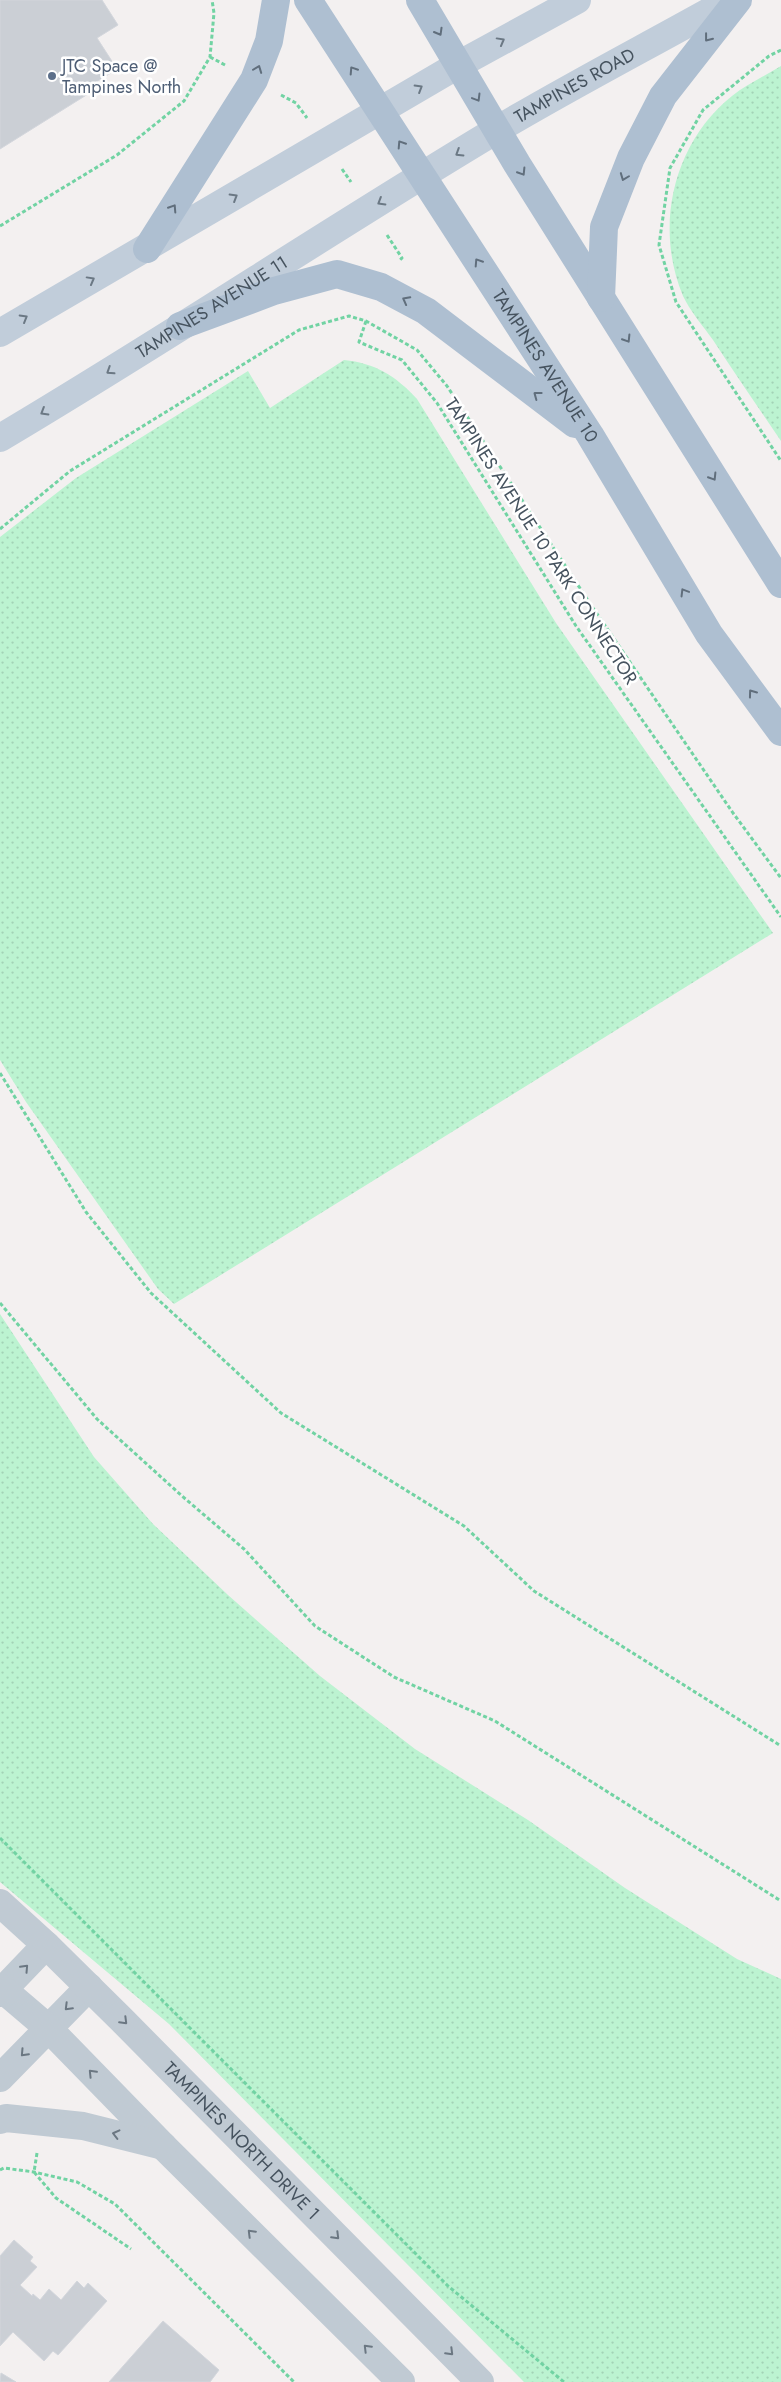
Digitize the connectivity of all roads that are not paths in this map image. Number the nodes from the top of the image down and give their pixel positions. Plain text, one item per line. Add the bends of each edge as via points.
1 (276, 0) edge
2 (308, 0) edge
3 (420, 0) edge
4 (577, 0) edge
5 (730, 0) edge
6 (738, 0) edge
7 (458, 65) junction
8 (380, 111) junction
9 (497, 130) junction
10 (422, 176) junction
11 (147, 249) junction
12 (601, 298) junction
13 (180, 326) junction
14 (0, 333) edge
15 (590, 435) junction
16 (0, 438) edge
17 (781, 584) edge
18 (781, 732) edge
19 (0, 1903) edge
20 (46, 1945) junction
21 (89, 1986) junction
22 (1, 1990) edge
23 (48, 2028) junction
24 (0, 2078) edge
25 (0, 2120) edge
26 (163, 2146) junction
27 (401, 2382) edge
28 (480, 2382) edge

11 -> 1 main road via 254,80 269,42
8 -> 2 main road, TAMPINES AVENUE 10
3 -> 7 main road
7 -> 4 main road
5 - 9 main road, TAMPINES ROAD
6 -> 12 main road via 663,96 631,158 604,227
8 -> 7 main road
7 -> 9 main road
10 -> 8 main road, TAMPINES AVENUE 10
11 -> 8 main road
9 -> 10 main road, TAMPINES ROAD
9 -> 12 main road
10 -> 13 main road, TAMPINES AVENUE 11
15 -> 10 main road, TAMPINES AVENUE 10
14 -> 11 main road
12 -> 17 main road
15 -> 13 main road via 426,311 381,287 337,274 274,291
13 -> 16 main road, TAMPINES AVENUE 11
18 -> 15 main road, TAMPINES AVENUE 10 via 709,634
19 - 20 street, TAMPINES NORTH DRIVE 1
20 - 21 street, TAMPINES NORTH DRIVE 1
22 -> 20 street
21 -> 23 street
21 -> 28 street, TAMPINES NORTH DRIVE 1
22 - 23 street
23 -> 24 street
26 -> 23 street
26 -> 25 street via 83,2126
27 -> 26 street

